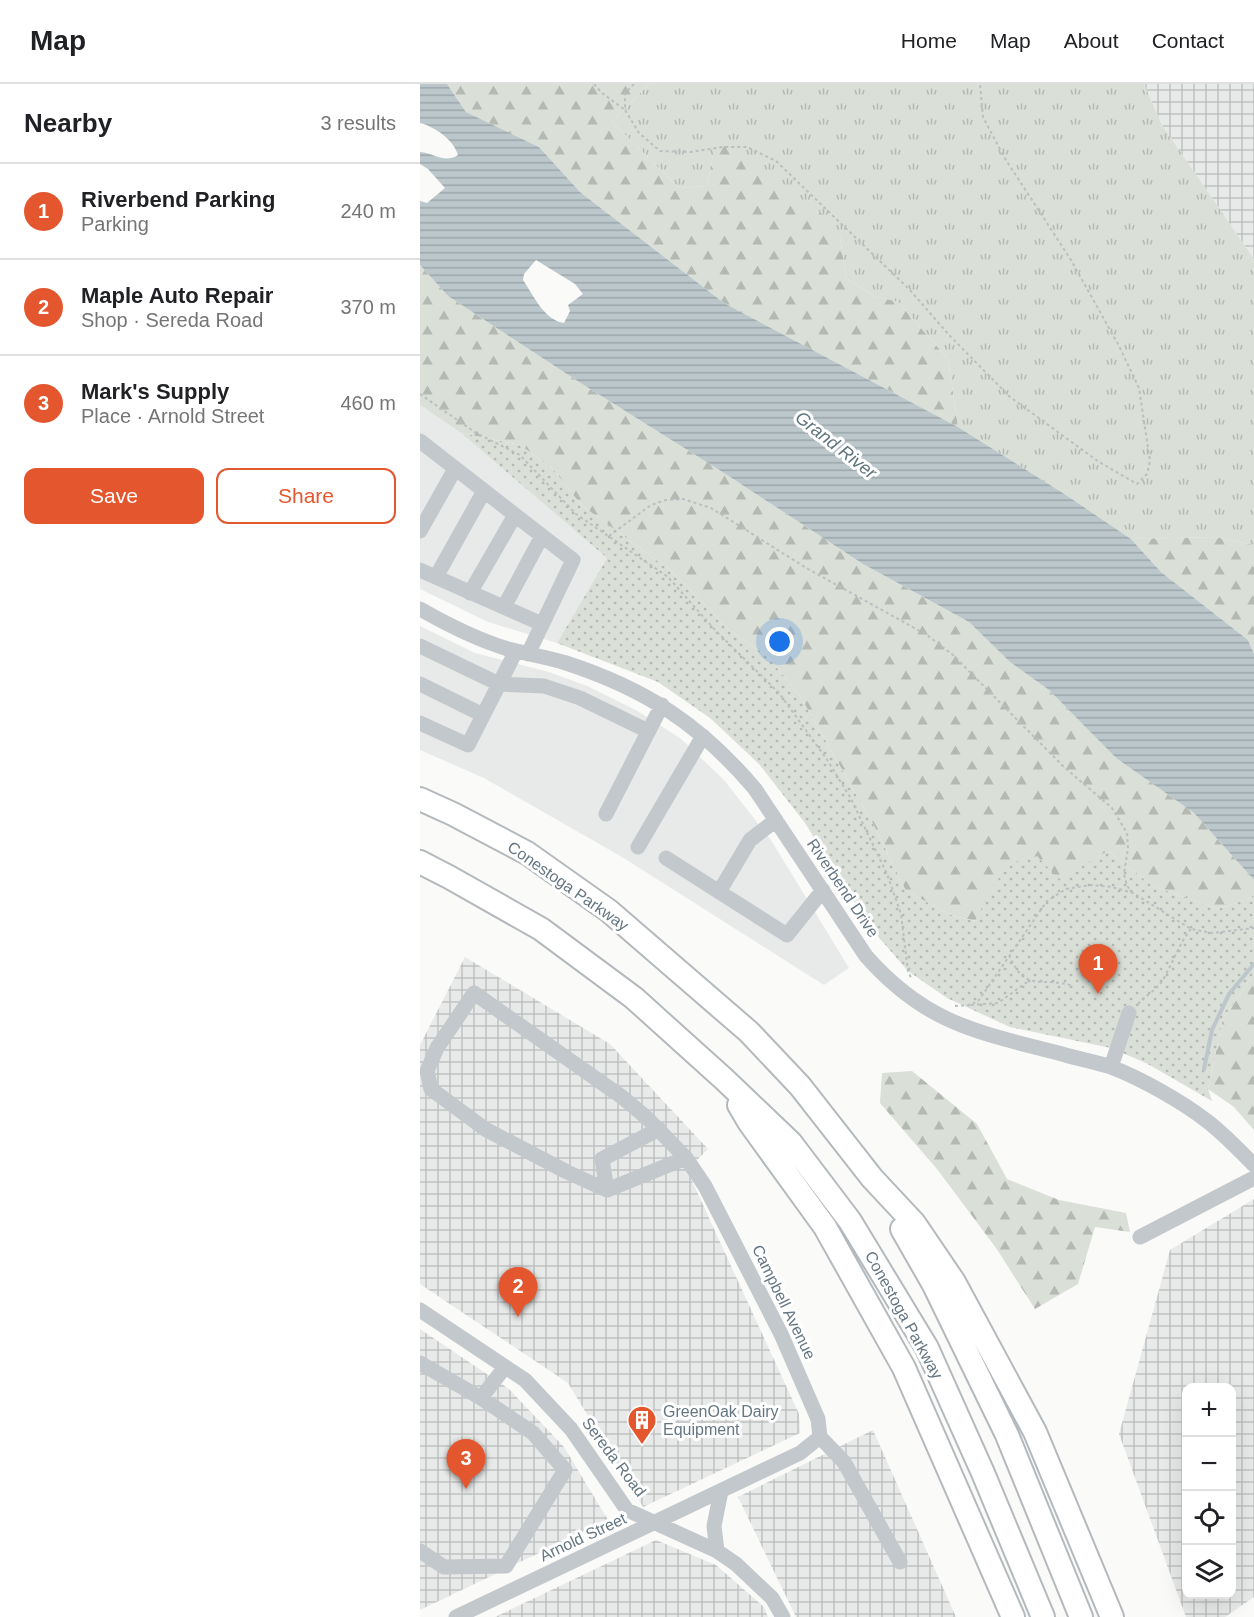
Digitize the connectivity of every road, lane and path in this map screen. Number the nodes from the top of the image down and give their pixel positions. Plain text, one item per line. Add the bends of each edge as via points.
1 (594, 84) edge
2 (634, 84) edge
3 (980, 84) edge
4 (624, 110) junction
5 (420, 394) edge
6 (420, 441) edge
7 (455, 469) junction
8 (484, 491) junction
9 (515, 515) junction
10 (420, 531) edge
11 (542, 536) junction
12 (608, 536) junction
13 (420, 570) edge
14 (435, 577) junction
15 (470, 593) junction
16 (504, 607) junction
17 (420, 609) edge
18 (542, 624) junction
19 (420, 646) edge
20 (522, 652) junction
21 (420, 684) edge
22 (499, 684) junction
23 (662, 705) junction
24 (483, 715) junction
25 (420, 723) edge
26 (648, 731) junction
27 (703, 736) junction
28 (420, 800) edge
29 (606, 814) dead end
30 (776, 820) junction
31 (638, 847) dead end
32 (666, 858) dead end
33 (420, 862) edge
34 (823, 890) junction
35 (719, 892) junction
36 (1133, 893) junction
37 (1254, 928) edge
38 (1191, 929) junction
39 (1009, 955) junction
40 (1030, 980) junction
41 (913, 981) dead end
42 (1073, 986) dead end
43 (971, 1005) junction
44 (952, 1006) dead end
45 (1129, 1013) joint
46 (1111, 1067) junction
47 (725, 1080) junction
48 (658, 1130) junction
49 (686, 1158) junction
50 (1254, 1165) edge
51 (872, 1178) junction
52 (1254, 1178) edge
53 (607, 1190) junction
54 (1140, 1237) dead end
55 (420, 1310) edge
56 (420, 1363) edge
57 (505, 1367) junction
58 (481, 1398) junction
59 (820, 1437) junction
60 (721, 1491) junction
61 (656, 1522) junction
62 (420, 1551) edge
63 (717, 1551) junction
64 (900, 1562) dead end
65 (506, 1566) junction
66 (519, 1587) junction
67 (456, 1617) edge
68 (783, 1617) edge
69 (1013, 1617) edge
70 (1043, 1617) edge
71 (1080, 1617) edge
72 (1112, 1617) edge

1 - 4 path
2 - 4 path via 626,93
3 - 4 path via 983,117 1004,157 1071,260 1139,388 1150,461 1147,474 1137,484 1089,456 1010,397 910,290 776,161 747,147 660,151 639,133
5 - 12 path via 476,433 520,455 576,514
6 - 7 street
7 - 8 street
7 - 10 street
8 - 9 street
8 - 14 street
9 - 11 street
9 - 15 street
11 - 16 street
11 - 18 street via 573,560
12 - 36 path via 651,506 683,499 711,508 808,569 927,635 953,655 1064,767 1112,808 1126,833 1124,874
12 - 41 path via 668,577 779,693 826,758 850,797 897,897 908,971
13 - 14 street
14 - 15 street
15 - 16 street
16 - 18 street
17 - 20 street, Riverbend Drive via 473,636
18 - 20 street
19 - 22 street
20 - 22 street
20 - 23 street, Riverbend Drive via 566,663
21 - 24 street
22 - 24 street
22 - 26 street via 544,686 580,698
23 - 26 street
23 - 27 street, Riverbend Drive
24 - 25 street via 468,745
26 - 29 street
27 - 30 street, Riverbend Drive via 735,765
27 - 31 street
28 - 51 highway, Conestoga Parkway via 527,853 609,911 749,1032 800,1086
30 - 34 street, Riverbend Drive
30 - 35 street via 750,840
32 - 35 street
33 - 47 highway, Conestoga Parkway via 541,929 634,998
34 - 35 street via 787,935
34 - 46 street, Riverbend Drive via 872,962 925,1008 979,1033
36 - 38 path
36 - 39 path via 1090,885 1055,894
37 - 38 path via 1212,933
38 - 45 path via 1156,990
39 - 40 path via 1016,971
39 - 43 path via 986,992
40 - 42 path via 1059,981
40 - 43 path via 998,1004
43 - 44 path
45 - 46 street
46 - 50 street, Riverbend Drive via 1151,1085 1207,1121
47 - 69 highway, Conestoga Parkway via 825,1227 904,1368
47 - 70 highway, Conestoga Parkway via 791,1143 850,1221 927,1348
48 - 49 street, Campbell Avenue
48 - 53 street via 602,1159
48 - 53 street, Campbell Avenue via 622,1097 474,993 437,1048 427,1071 430,1089 485,1129
49 - 53 street
49 - 59 street, Campbell Avenue via 705,1186 781,1334 818,1419
51 - 71 highway, Conestoga Parkway via 934,1285 1007,1435
51 - 72 highway, Conestoga Parkway via 914,1223 954,1282 1035,1431
52 - 54 street
55 - 57 street, Sereda Road
56 - 58 street
57 - 58 street
57 - 61 street, Sereda Road via 525,1380 571,1429 627,1510
58 - 65 street via 533,1434 565,1470
59 - 60 street, Arnold Street via 800,1453
59 - 64 street via 844,1462
60 - 61 street, Arnold Street
60 - 63 street via 714,1526
61 - 63 street, Sereda Road
61 - 66 street, Arnold Street
62 - 65 street via 444,1567
63 - 68 street, Sereda Road via 772,1598
65 - 66 street
66 - 67 street, Arnold Street

